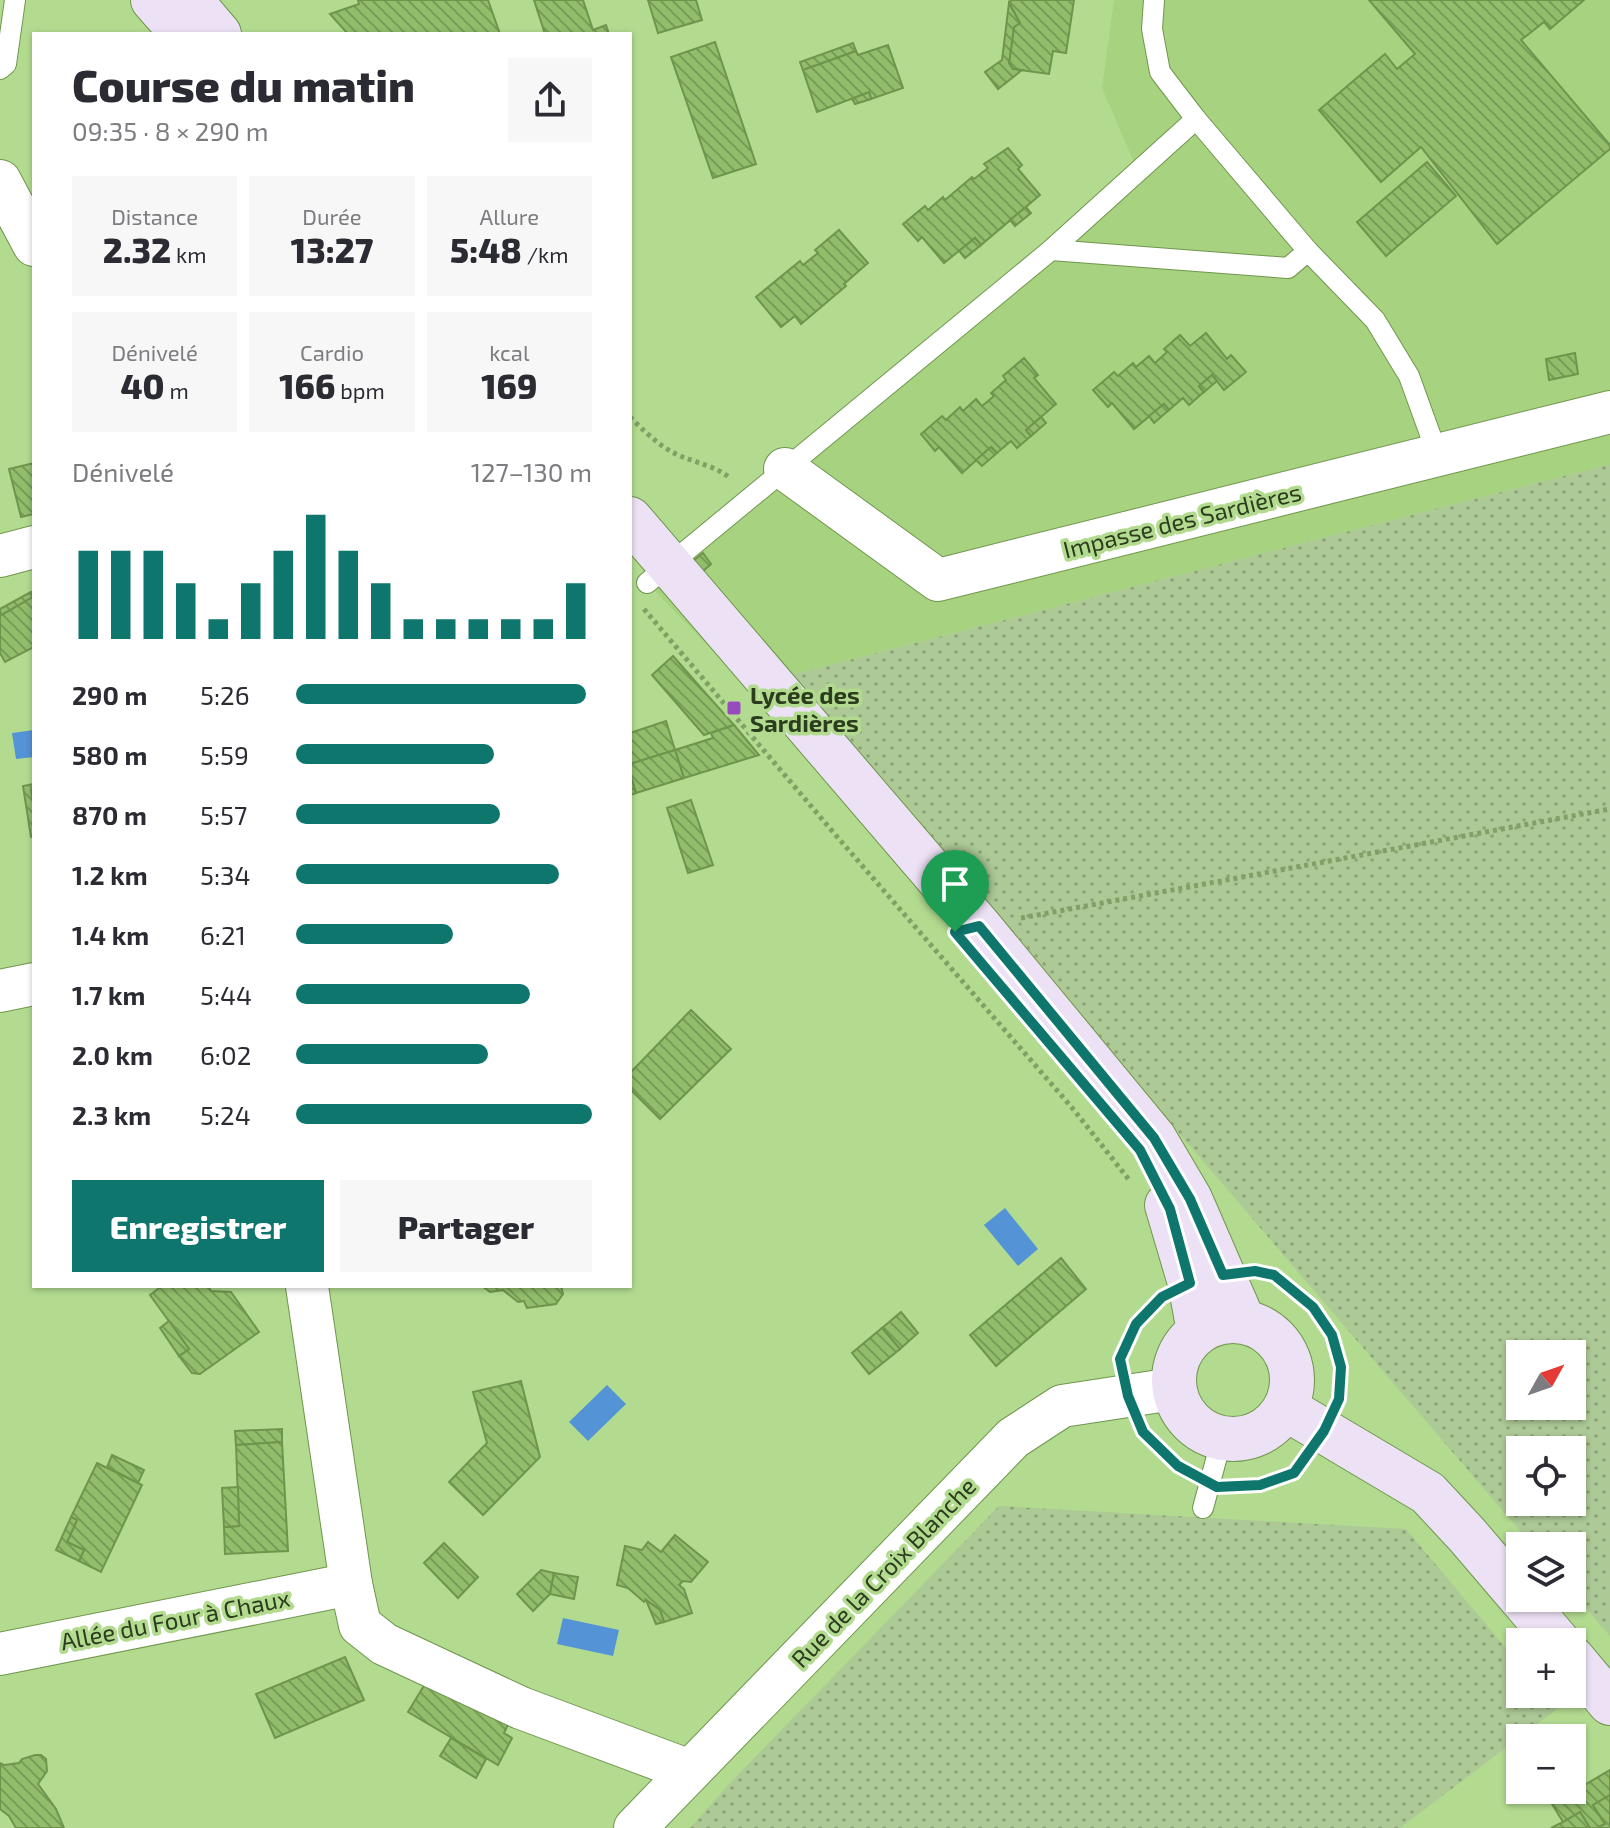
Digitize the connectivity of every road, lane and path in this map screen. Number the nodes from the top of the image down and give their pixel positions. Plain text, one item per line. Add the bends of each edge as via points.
1 (15, 0) edge
2 (153, 0) edge
3 (190, 0) edge
4 (1154, 0) edge
5 (181, 32) edge
6 (217, 32) edge
7 (0, 69) edge
8 (1196, 119) junction
9 (0, 181) edge
10 (32, 241) edge
11 (1051, 250) junction
12 (1308, 251) junction
13 (1610, 412) edge
14 (632, 419) edge
15 (1438, 456) junction
16 (769, 482) junction
17 (632, 526) edge
18 (32, 548) edge
19 (0, 556) edge
20 (646, 579) edge
21 (1610, 809) edge
22 (979, 926) junction
23 (32, 984) edge
24 (0, 991) edge
25 (1130, 1182) dead end
26 (1185, 1284) junction
27 (307, 1288) edge
28 (1243, 1321) junction
29 (1199, 1331) junction
30 (1173, 1389) junction
31 (1128, 1396) junction
32 (1285, 1408) junction
33 (1324, 1431) junction
34 (1222, 1438) junction
35 (1210, 1484) junction
36 (1203, 1508) dead end
37 (1506, 1581) edge
38 (351, 1584) junction
39 (1532, 1612) edge
40 (1546, 1628) edge
41 (0, 1654) edge
42 (1586, 1675) edge
43 (1610, 1703) edge
44 (690, 1771) junction
45 (635, 1828) edge

1 - 7 lane via 6,64
2 - 5 main road
3 - 6 main road
4 - 8 lane via 1152,29 1160,72
8 - 11 lane
8 - 12 lane
9 - 10 street
11 - 12 lane via 1288,268
11 - 16 lane
12 - 15 lane via 1375,320 1409,376
13 - 15 street, Impasse des Sardières
14 - 16 path via 673,453
15 - 16 street, Impasse des Sardières via 938,580
16 - 20 lane
17 - 20 main road
18 - 19 street
20 - 22 main road
20 - 25 path via 833,832
20 - 26 main road via 1140,1150 1170,1209
21 - 22 path
22 - 26 main road via 1154,1138 1190,1199
23 - 24 street
26 - 28 main road
26 - 29 main road
26 - 31 path via 1136,1324 1120,1359
26 - 33 path via 1255,1271 1274,1275 1313,1307 1332,1335 1341,1367 1339,1399
27 - 38 street
28 - 29 main road via 1211,1323
28 - 32 main road via 1278,1341 1289,1359 1292,1389
29 - 30 main road via 1182,1348
30 - 31 street, Rue de la Croix Blanche
30 - 34 main road via 1193,1425
31 - 35 path via 1143,1432 1178,1466
31 - 44 street, Rue de la Croix Blanche via 1062,1406 1013,1438
32 - 33 main road
32 - 34 main road via 1255,1435
33 - 35 path via 1294,1473 1260,1485
33 - 37 main road via 1428,1493
34 - 35 lane
35 - 36 lane
38 - 41 street, Allée du Four à Chaux
38 - 44 street via 360,1625 384,1644 521,1708
39 - 40 main road
42 - 43 main road
44 - 45 street, Rue de la Croix Blanche

